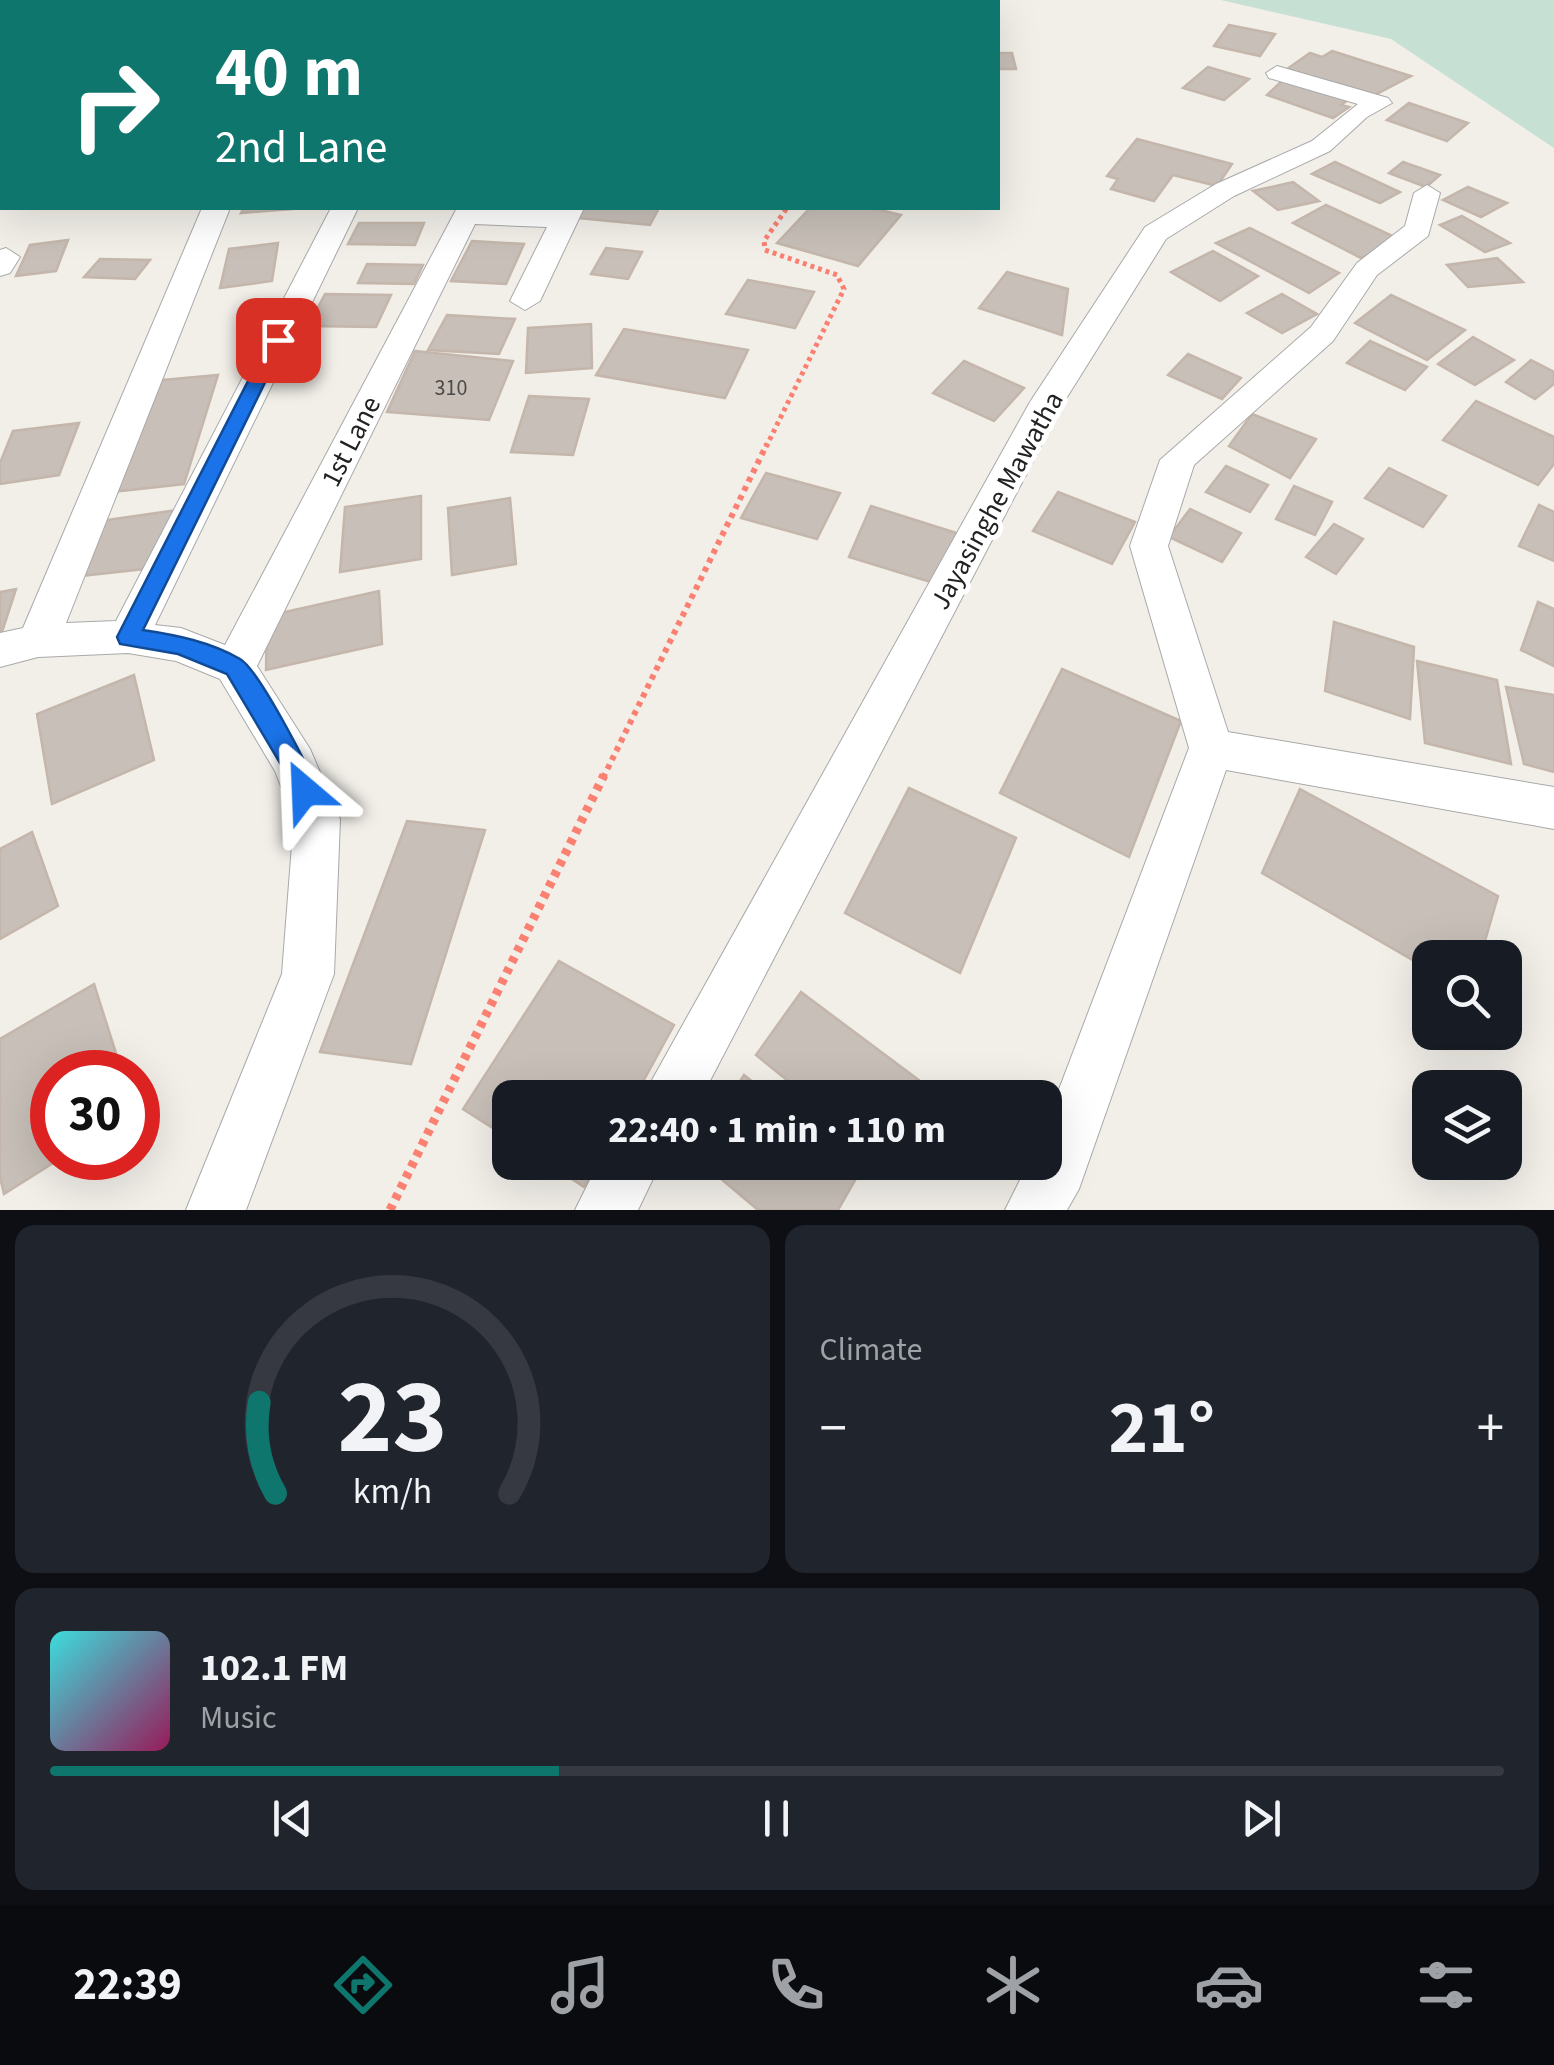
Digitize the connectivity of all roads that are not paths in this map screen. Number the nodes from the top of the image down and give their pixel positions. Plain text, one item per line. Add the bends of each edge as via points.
1 (1277, 72) dead end
2 (1427, 193) dead end
3 (215, 210) edge
4 (343, 210) edge
5 (468, 212) edge
6 (566, 213) edge
7 (524, 301) dead end
8 (128, 637) junction
9 (19, 645) edge
10 (235, 667) junction
11 (1211, 748) junction
12 (1554, 808) edge
13 (680, 1080) edge
14 (622, 1180) edge
15 (216, 1210) edge
16 (605, 1210) edge
17 (1035, 1210) edge

1 - 13 street, Jayasinghe Mawatha via 1380,104 1359,112 1321,146 1225,190 1155,233 1047,402
2 - 11 street via 1418,230 1367,269 1322,334 1178,460 1149,546
3 - 9 street
4 - 8 street
5 - 6 street, 1st Lane
5 - 10 street, 1st Lane
6 - 7 street, 1st Lane
8 - 9 street
8 - 10 street via 180,645
10 - 15 street via 294,763 317,819 308,974
11 - 12 street
11 - 17 street via 1058,1168
14 - 16 street

